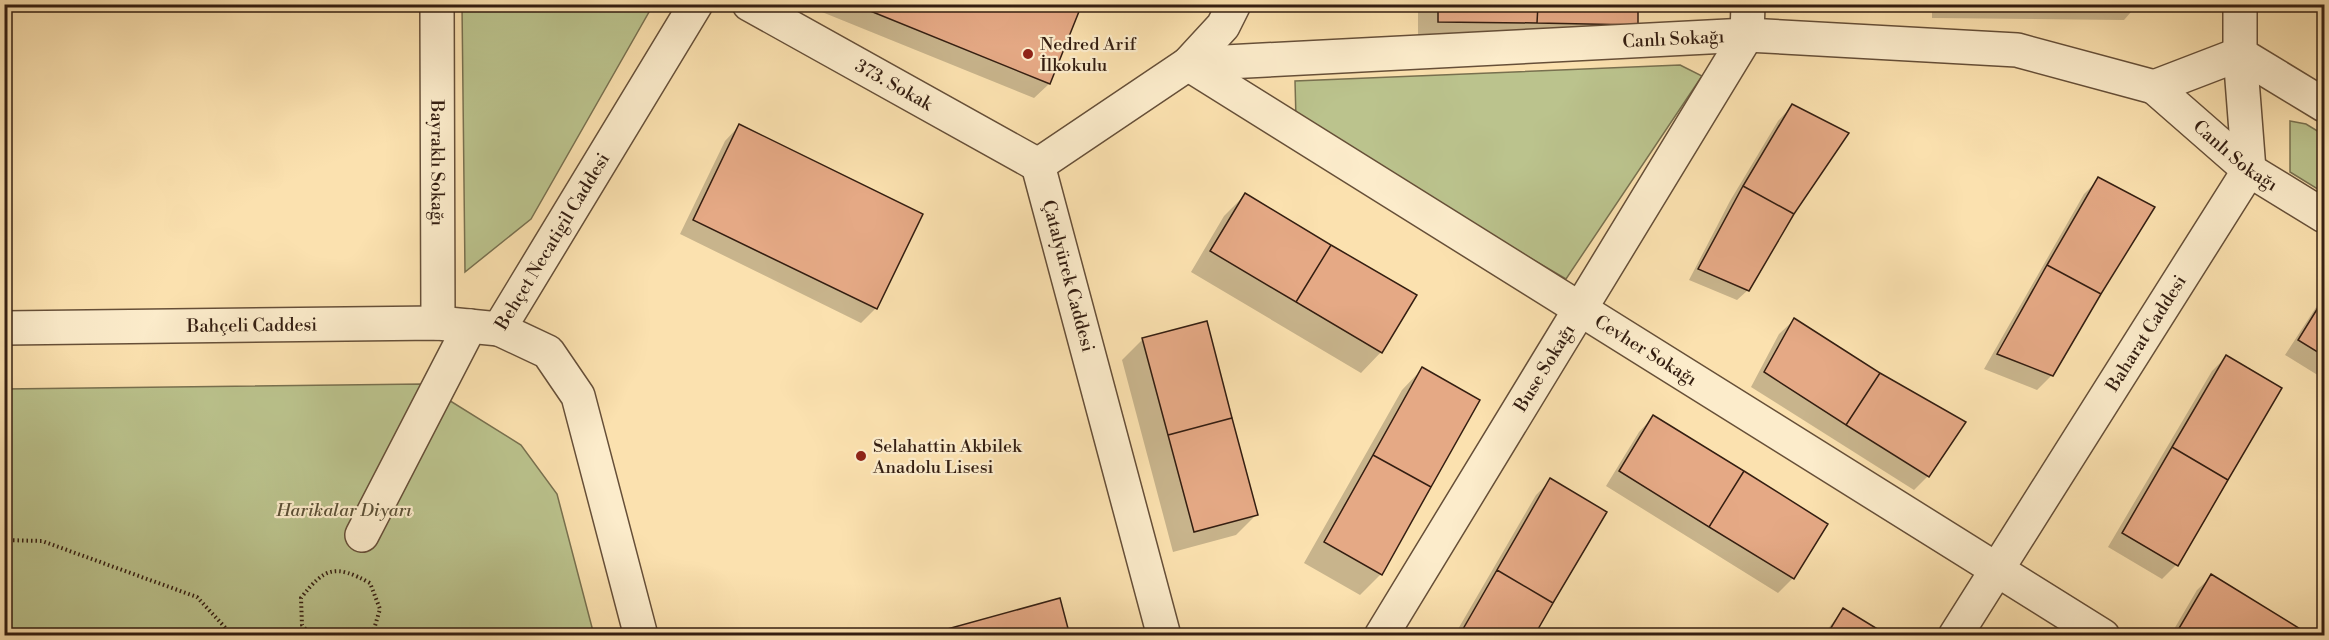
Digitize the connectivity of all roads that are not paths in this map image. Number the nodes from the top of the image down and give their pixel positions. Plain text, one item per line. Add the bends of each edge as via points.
1 (437, 4) edge
2 (696, 4) edge
3 (749, 4) edge
4 (1234, 4) edge
5 (2241, 4) edge
6 (1748, 20) edge
7 (2240, 54) junction
8 (1188, 64) junction
9 (2154, 87) junction
10 (2325, 105) edge
11 (1038, 165) junction
12 (2249, 170) junction
13 (2325, 216) edge
14 (1580, 309) junction
15 (469, 326) junction
16 (4, 328) edge
17 (362, 535) dead end
18 (1997, 569) junction
19 (641, 636) edge
20 (1164, 636) edge
21 (1381, 636) edge
22 (1955, 636) edge
23 (2103, 636) edge

1 - 15 street, Bayraklı Sokağı
2 - 15 street, Behçet Necatigil Caddesi
3 - 11 street, 373. Sokak
4 - 8 street via 1223,26
5 - 7 street
6 - 8 street, Canlı Sokağı
6 - 9 street, Canlı Sokağı via 2017,51
6 - 14 street, Buse Sokağı
7 - 9 street
7 - 10 street
7 - 12 street
8 - 11 street
8 - 14 street, Cevher Sokağı
9 - 12 street, Canlı Sokağı
11 - 20 street, Çatalyürek Caddesi
12 - 13 street, Canlı Sokağı
12 - 18 street, Baharat Caddesi
14 - 18 street, Cevher Sokağı
14 - 21 street, Buse Sokağı
15 - 16 street, Bahçeli Caddesi
15 - 17 street
15 - 19 street, Behçet Necatigil Caddesi via 548,352 578,396
18 - 22 street, Baharat Caddesi
18 - 23 street, Cevher Sokağı

